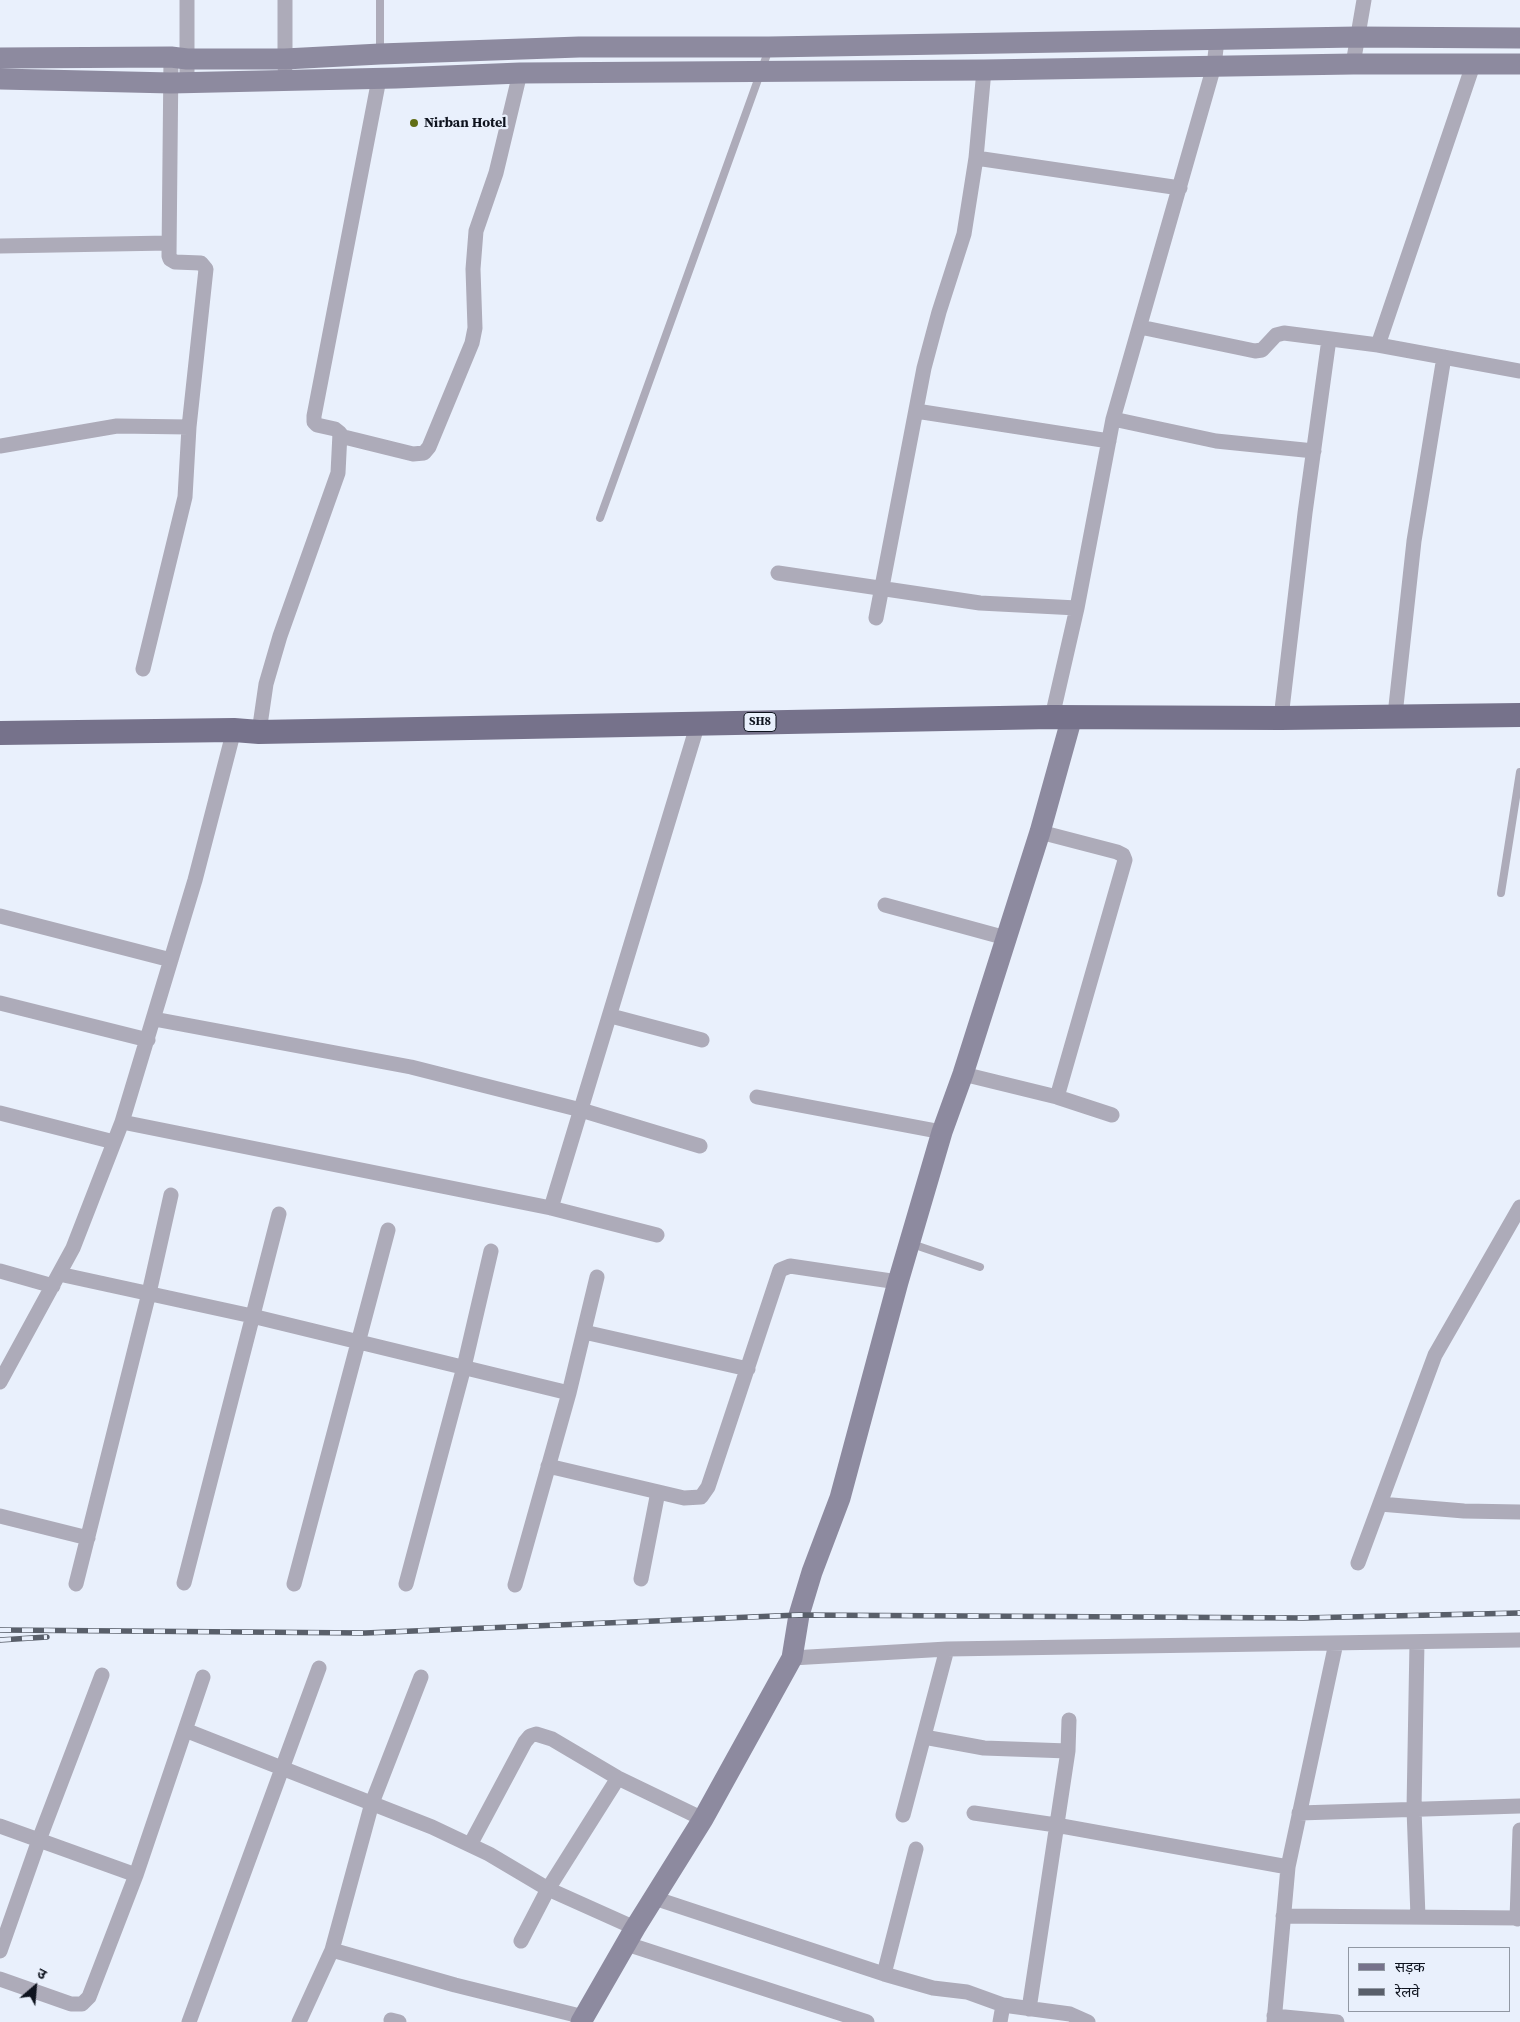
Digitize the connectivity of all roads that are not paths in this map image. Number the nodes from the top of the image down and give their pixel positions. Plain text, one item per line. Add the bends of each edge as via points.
1 (187, 0) edge
2 (285, 0) edge
3 (380, 0) edge
4 (1364, 0) edge
5 (1357, 37) junction
6 (1520, 38) edge
7 (1217, 40) junction
8 (769, 47) junction
9 (380, 54) junction
10 (0, 58) edge
11 (179, 58) junction
12 (285, 59) junction
13 (1353, 64) junction
14 (1520, 64) edge
15 (1214, 66) junction
16 (1472, 66) junction
17 (984, 70) junction
18 (761, 71) junction
19 (520, 73) junction
20 (0, 79) edge
21 (379, 79) junction
22 (285, 81) junction
23 (179, 83) junction
24 (976, 158) junction
25 (1180, 188) junction
26 (169, 244) junction
27 (0, 246) edge
28 (1140, 327) junction
29 (1329, 339) junction
30 (1378, 345) junction
31 (1444, 357) junction
32 (1520, 371) edge
33 (916, 410) junction
34 (1113, 419) junction
35 (189, 427) junction
36 (340, 436) junction
37 (1109, 441) junction
38 (0, 446) edge
39 (1314, 450) junction
40 (600, 518) dead end
41 (778, 574) dead end
42 (883, 588) junction
43 (1077, 608) junction
44 (876, 618) dead end
45 (142, 669) dead end
46 (1520, 714) edge
47 (1395, 715) junction
48 (1062, 717) junction
49 (1281, 718) junction
50 (698, 723) junction
51 (234, 730) junction
52 (259, 732) junction
53 (0, 733) edge
54 (1520, 772) edge
55 (1040, 832) junction
56 (1501, 893) dead end
57 (885, 906) dead end
58 (0, 916) edge
59 (1006, 938) junction
60 (171, 960) junction
61 (0, 1003) edge
62 (610, 1016) junction
63 (154, 1019) junction
64 (148, 1040) junction
65 (702, 1040) dead end
66 (963, 1074) junction
67 (757, 1097) dead end
68 (1056, 1097) junction
69 (581, 1110) junction
70 (0, 1112) edge
71 (1112, 1115) dead end
72 (122, 1122) junction
73 (942, 1132) junction
74 (114, 1142) junction
75 (700, 1146) dead end
76 (171, 1195) dead end
77 (1520, 1207) edge
78 (551, 1208) junction
79 (279, 1214) dead end
80 (388, 1230) dead end
81 (656, 1235) dead end
82 (910, 1243) junction
83 (491, 1250) dead end
84 (980, 1267) dead end
85 (0, 1271) edge
86 (597, 1277) dead end
87 (56, 1280) junction
88 (898, 1282) junction
89 (149, 1294) junction
90 (252, 1316) junction
91 (584, 1332) junction
92 (359, 1342) junction
93 (464, 1368) junction
94 (748, 1369) junction
95 (0, 1382) edge
96 (569, 1393) junction
97 (548, 1466) junction
98 (658, 1492) junction
99 (1380, 1504) junction
100 (1520, 1512) edge
101 (0, 1516) edge
102 (88, 1538) junction
103 (1358, 1563) dead end
104 (641, 1579) dead end
105 (184, 1583) dead end
106 (76, 1584) dead end
107 (294, 1584) dead end
108 (406, 1584) dead end
109 (515, 1584) dead end
110 (1520, 1640) edge
111 (1416, 1642) junction
112 (1336, 1643) junction
113 (947, 1649) junction
114 (792, 1658) junction
115 (318, 1668) dead end
116 (102, 1676) dead end
117 (203, 1677) dead end
118 (421, 1678) dead end
119 (1069, 1720) dead end
120 (185, 1730) junction
121 (924, 1737) junction
122 (1068, 1752) junction
123 (283, 1768) junction
124 (618, 1778) junction
125 (372, 1803) junction
126 (1520, 1806) edge
127 (1414, 1809) junction
128 (974, 1813) dead end
129 (1300, 1813) junction
130 (903, 1815) dead end
131 (703, 1819) junction
132 (1056, 1825) junction
133 (0, 1826) edge
134 (1520, 1830) edge
135 (39, 1840) junction
136 (470, 1845) junction
137 (916, 1849) dead end
138 (1288, 1867) junction
139 (136, 1875) junction
140 (548, 1889) junction
141 (654, 1898) junction
142 (1283, 1916) junction
143 (1418, 1917) junction
144 (1519, 1918) edge
145 (631, 1936) junction
146 (521, 1941) dead end
147 (332, 1950) junction
148 (0, 1952) edge
149 (884, 1974) junction
150 (0, 1979) edge
151 (1004, 2005) junction
152 (1029, 2008) junction
153 (1274, 2019) edge
154 (582, 2020) edge
155 (860, 2021) edge
156 (189, 2022) edge
157 (299, 2022) edge
158 (1000, 2022) edge
159 (1088, 2022) edge
160 (1337, 2022) edge

1 - 11 street
2 - 12 street
3 - 9 lane
4 - 5 street
5 - 6 street
5 - 7 street
5 - 13 street
7 - 8 street
7 - 15 street
8 - 9 street via 579,46
8 - 18 lane
9 - 12 street
10 - 11 street
11 - 12 street
11 - 23 street
12 - 22 street
13 - 15 street
13 - 16 street
14 - 16 street
15 - 17 street
15 - 25 street
16 - 30 street
17 - 18 street
17 - 24 street
18 - 19 street
18 - 40 lane
19 - 21 street
19 - 36 street via 496,174 476,231 472,269 475,328 472,343 429,446 424,453 413,454
20 - 23 street
21 - 22 street
21 - 36 street via 314,416 316,424 336,429
22 - 23 street
23 - 26 street
24 - 25 street
24 - 33 street via 964,234 934,328
25 - 28 street
26 - 27 street
26 - 35 street via 171,261 202,263 206,270
28 - 29 street via 1255,351 1265,348 1279,334
28 - 34 street
29 - 30 street
29 - 39 street
30 - 31 street
31 - 32 street
31 - 47 street via 1414,541
33 - 37 street
33 - 42 street
34 - 37 street
34 - 39 street via 1216,441
35 - 38 street via 117,426
35 - 45 street via 185,497
36 - 52 street via 338,473 277,644 266,684
37 - 43 street
39 - 49 street
41 - 42 street
42 - 43 street via 980,603
42 - 44 street
43 - 48 street
46 - 47 main road, SH8
47 - 49 main road, SH8
48 - 49 main road, SH8
48 - 50 main road, SH8
48 - 55 street
50 - 52 main road, SH8
50 - 62 street
51 - 52 main road, SH8
51 - 53 main road, SH8
51 - 60 street
54 - 56 lane
55 - 59 street
55 - 68 street via 1117,852 1125,857
57 - 59 street
58 - 60 street
59 - 66 street
60 - 63 street
61 - 64 street
62 - 65 street
62 - 69 street
63 - 64 street
63 - 69 street via 411,1067
64 - 72 street
66 - 68 street
66 - 73 street
67 - 73 street
68 - 71 street
69 - 75 street
69 - 78 street
70 - 74 street
72 - 74 street
72 - 78 street
73 - 82 street
74 - 87 street
76 - 89 street
77 - 99 street via 1435,1355
78 - 81 street
79 - 90 street
80 - 92 street
82 - 84 lane
82 - 88 street
83 - 93 street
85 - 87 street
86 - 91 street
87 - 89 street
87 - 95 street
88 - 94 street via 790,1266 780,1270
88 - 114 street via 840,1498 799,1615
89 - 90 street
89 - 102 street
90 - 92 street
90 - 105 street
91 - 94 street
91 - 96 street
92 - 93 street
92 - 107 street
93 - 96 street
93 - 108 street
94 - 98 street via 704,1493 701,1497 690,1498
96 - 97 street
97 - 98 street
97 - 109 street
98 - 104 street
99 - 100 street
99 - 103 street
101 - 102 street
102 - 106 street
110 - 111 street
111 - 112 street
111 - 127 street
112 - 113 street
112 - 129 street
113 - 114 street
113 - 121 street
114 - 131 street
115 - 123 street
116 - 135 street
117 - 120 street
118 - 125 street
119 - 122 street
120 - 123 street
120 - 139 street
121 - 122 street via 984,1748
121 - 130 street
122 - 132 street
123 - 125 street
123 - 156 street
124 - 131 street
124 - 136 street via 552,1738 536,1734 530,1736
124 - 140 street
125 - 136 street
125 - 147 street
126 - 127 street
127 - 129 street
127 - 143 street
128 - 132 street
129 - 138 street
131 - 141 street
132 - 138 street
132 - 152 street
133 - 135 street
134 - 144 street
135 - 139 street
135 - 148 street
136 - 140 street
137 - 149 street
138 - 142 street
139 - 150 street via 86,2001 71,2004
140 - 145 street
140 - 146 street
141 - 145 street
141 - 149 street
142 - 143 street
142 - 153 street
143 - 144 street
145 - 154 street
145 - 155 street
147 - 154 street
147 - 157 street
149 - 151 street via 933,1988 968,1992
151 - 152 street
151 - 158 street
152 - 159 street via 1070,2014
153 - 160 street

